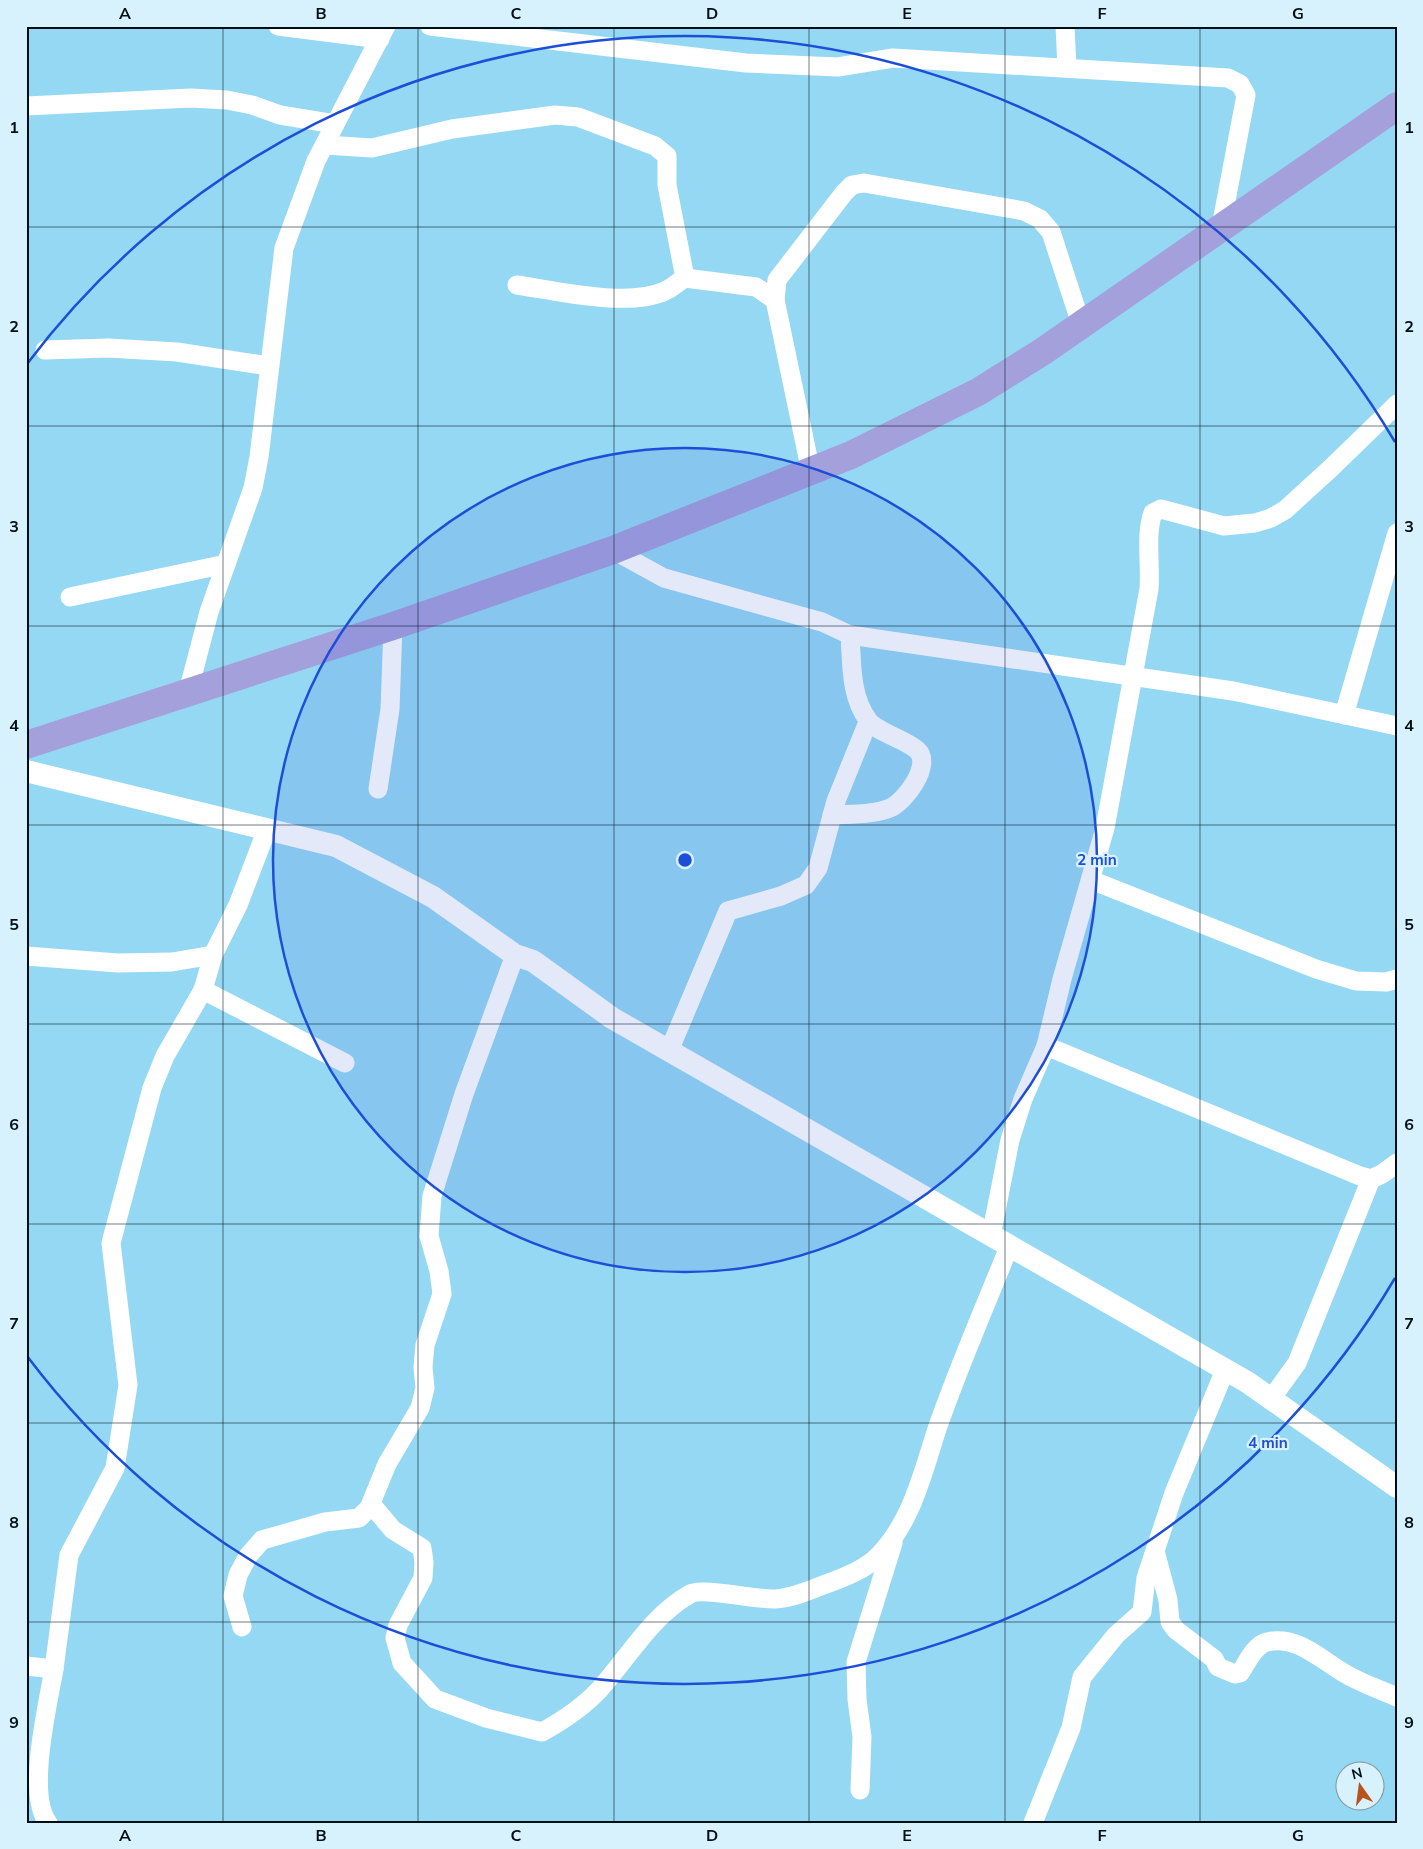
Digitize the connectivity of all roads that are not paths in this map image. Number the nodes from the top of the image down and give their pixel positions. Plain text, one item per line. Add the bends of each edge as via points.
1 (278, 26) edge
2 (430, 26) edge
3 (1065, 26) edge
4 (383, 33) edge
5 (1067, 68) junction
6 (26, 106) edge
7 (1397, 106) edge
8 (335, 124) junction
9 (324, 145) junction
10 (1221, 228) junction
11 (684, 278) junction
12 (777, 280) junction
13 (517, 285) dead end
14 (756, 287) junction
15 (775, 300) junction
16 (1081, 324) junction
17 (45, 350) dead end
18 (269, 366) junction
19 (1397, 404) edge
20 (811, 472) junction
21 (1397, 533) edge
22 (613, 550) junction
23 (226, 564) junction
24 (70, 597) dead end
25 (393, 626) junction
26 (850, 635) junction
27 (1134, 675) junction
28 (188, 692) junction
29 (1344, 714) junction
30 (868, 722) junction
31 (1397, 726) edge
32 (26, 745) edge
33 (26, 771) edge
34 (378, 789) dead end
35 (832, 815) junction
36 (267, 829) junction
37 (1090, 880) junction
38 (213, 955) junction
39 (515, 955) junction
40 (26, 956) edge
41 (1397, 979) edge
42 (203, 990) junction
43 (1046, 1046) junction
44 (669, 1051) junction
45 (345, 1063) dead end
46 (1397, 1162) edge
47 (1371, 1179) junction
48 (1000, 1241) junction
49 (1225, 1370) junction
50 (1271, 1399) junction
51 (1397, 1487) edge
52 (371, 1504) junction
53 (896, 1535) junction
54 (1155, 1551) junction
55 (242, 1626) dead end
56 (26, 1666) edge
57 (54, 1669) junction
58 (1397, 1697) edge
59 (860, 1790) dead end
60 (48, 1823) edge
61 (1033, 1823) edge

1 - 4 street
2 - 5 street via 746,63 821,68 893,58
3 - 5 street
4 - 8 street
5 - 10 street via 1228,78 1240,84 1246,95
6 - 8 street via 191,98 227,100 280,115
7 - 10 highway
8 - 9 street
9 - 11 street via 372,148 452,129 556,114 578,117 655,146 667,156 667,185
9 - 18 street via 284,248
10 - 16 highway
11 - 13 street via 665,291 636,297 600,297
11 - 14 street
12 - 14 street
12 - 15 street
12 - 16 street via 844,193 852,185 864,183 1024,211 1040,220 1051,232
14 - 15 street
15 - 20 street
16 - 20 highway via 978,392
17 - 18 street via 108,348 177,352
18 - 23 street via 259,457
19 - 27 street via 1285,510 1272,518 1224,526 1161,509 1153,513 1148,531 1149,590
20 - 22 highway
21 - 29 street
22 - 25 highway
22 - 26 street via 664,578 822,622
23 - 24 street
23 - 28 street via 209,612
25 - 28 highway
25 - 34 street via 390,709
26 - 27 street
26 - 30 street via 854,688
27 - 29 street
27 - 37 street via 1105,828
28 - 32 highway
29 - 31 street
30 - 35 street
30 - 35 street via 917,750 923,758 923,768 901,800 891,808
33 - 36 street
35 - 44 street via 818,868 806,885 781,896 728,911
36 - 38 street via 238,905
36 - 39 street via 336,846 434,897
37 - 41 street via 1316,969 1356,981
37 - 43 street
38 - 40 street via 172,962 118,963
38 - 42 street
39 - 44 street via 533,961 612,1018
39 - 52 street via 464,1094 432,1196 429,1236 442,1294 425,1345 425,1388 420,1408 387,1464
42 - 45 street
42 - 57 street via 164,1056 152,1088 111,1244 128,1385 115,1468 68,1555
43 - 47 street
43 - 48 street via 1023,1099 1010,1140
44 - 48 street
46 - 47 street
47 - 50 street via 1298,1363
48 - 49 street
48 - 53 street via 922,1480
49 - 50 street
49 - 54 street via 1174,1493
50 - 51 street
52 - 53 street via 393,1530 422,1548 423,1578 398,1625 395,1638 402,1663 435,1699 486,1718 542,1732 559,1723 599,1690 662,1614 692,1593 708,1591 727,1596 776,1599 801,1593 843,1578 878,1557
52 - 55 street via 359,1518 325,1522 262,1540 238,1575 233,1596
53 - 59 street via 856,1662 862,1737
54 - 58 street via 1168,1600 1170,1622 1214,1659 1218,1667 1240,1673 1257,1648 1266,1642 1286,1641 1300,1645 1343,1673
54 - 61 street via 1146,1578 1142,1612 1116,1636 1082,1677 1071,1728
56 - 57 street
57 - 60 street via 38,1766 41,1814

